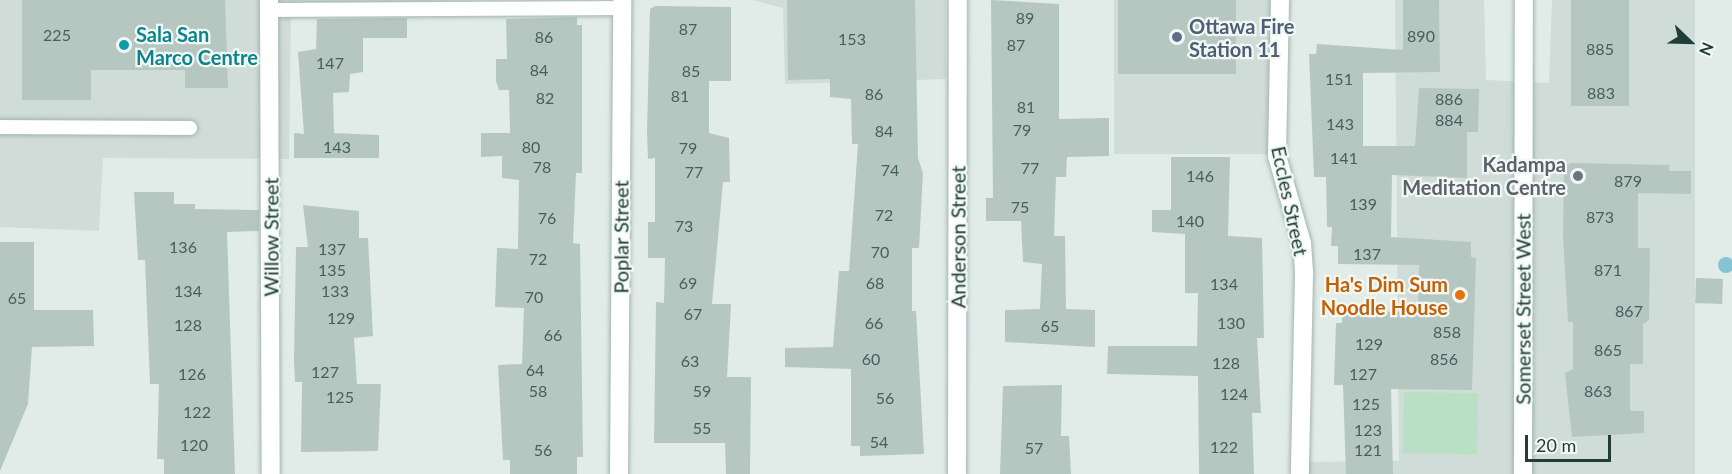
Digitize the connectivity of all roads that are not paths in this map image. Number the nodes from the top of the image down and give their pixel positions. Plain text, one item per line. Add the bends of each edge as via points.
1 (958, 0) edge
2 (1280, 0) edge
3 (1524, 0) edge
4 (622, 4) edge
5 (269, 5) edge
6 (0, 127) edge
7 (190, 128) dead end
8 (271, 474) edge
9 (619, 474) edge
10 (957, 474) edge
11 (1300, 474) edge
12 (1523, 474) edge

1 - 10 street, Anderson Street
2 - 11 street, Eccles Street via 1277,156 1302,243 1304,275
3 - 12 street, Somerset Street West
4 - 5 lane
4 - 9 street, Poplar Street
5 - 8 street, Willow Street
6 - 7 lane

